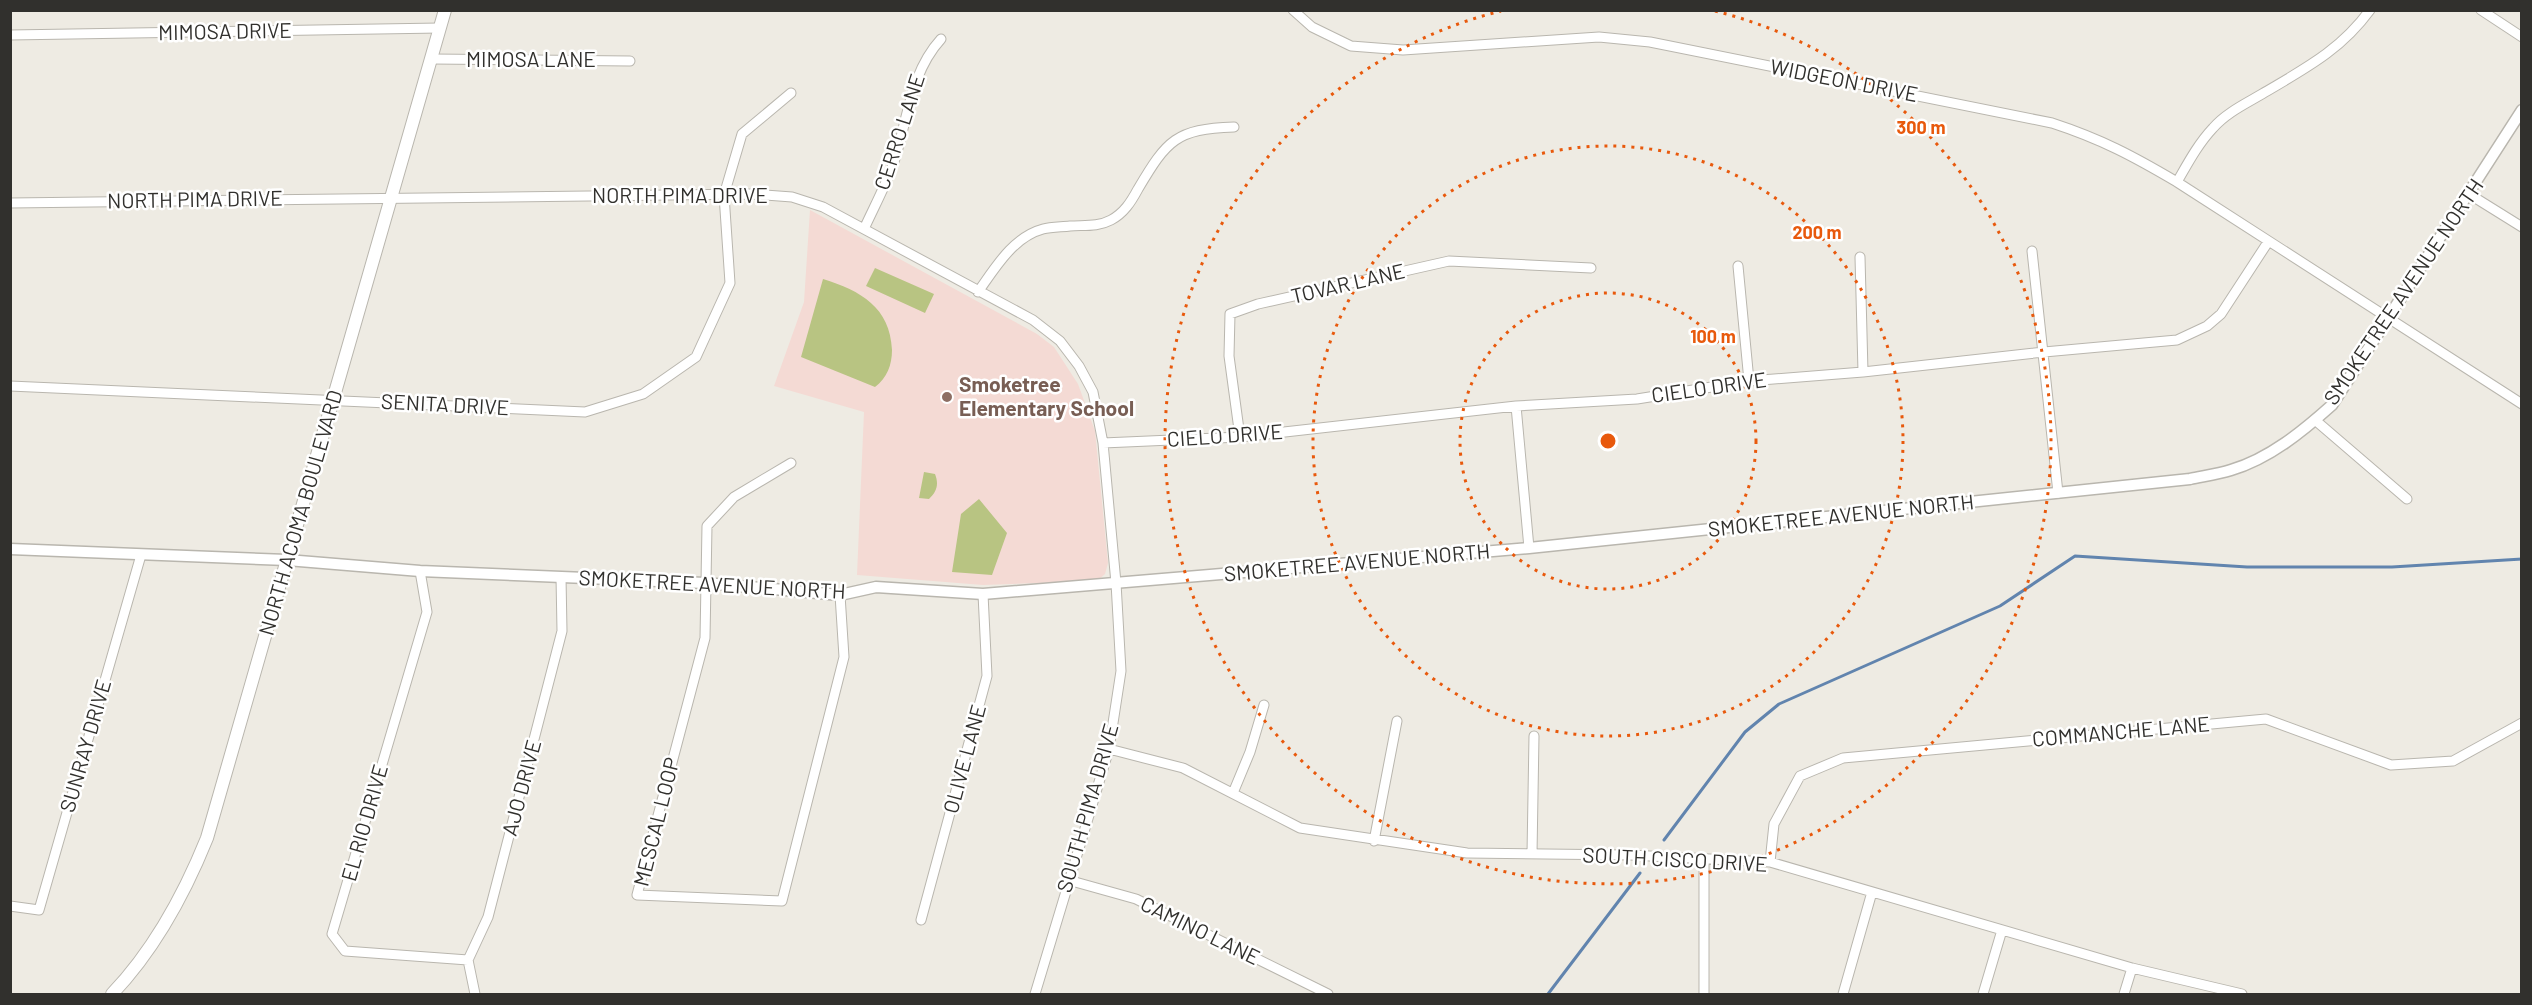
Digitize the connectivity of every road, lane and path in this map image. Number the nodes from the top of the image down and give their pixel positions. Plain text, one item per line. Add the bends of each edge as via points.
1 (445, 10) edge
2 (1293, 10) edge
3 (2370, 10) edge
4 (2481, 10) edge
5 (440, 28) junction
6 (10, 35) edge
7 (2522, 37) edge
8 (941, 39) dead end
9 (432, 59) junction
10 (630, 60) dead end
11 (791, 93) dead end
12 (2522, 110) edge
13 (1234, 127) dead end
14 (2177, 182) junction
15 (2469, 194) junction
16 (724, 195) junction
17 (392, 197) junction
18 (10, 203) edge
19 (2522, 227) edge
20 (864, 229) junction
21 (2268, 242) junction
22 (2032, 251) dead end
23 (1860, 258) dead end
24 (1738, 266) dead end
25 (1591, 268) dead end
26 (978, 292) junction
27 (2389, 319) junction
28 (2044, 352) junction
29 (1863, 372) junction
30 (1749, 381) junction
31 (10, 386) edge
32 (334, 399) junction
33 (2522, 404) edge
34 (1516, 406) junction
35 (2315, 420) junction
36 (1240, 437) junction
37 (1103, 443) junction
38 (791, 463) dead end
39 (2058, 493) junction
40 (2407, 499) dead end
41 (1529, 548) junction
42 (10, 549) edge
43 (141, 555) junction
44 (287, 560) junction
45 (420, 571) junction
46 (561, 578) junction
47 (1116, 582) junction
48 (705, 583) junction
49 (983, 594) junction
50 (840, 595) junction
51 (1264, 705) dead end
52 (1397, 721) dead end
53 (2522, 723) edge
54 (1534, 736) dead end
55 (1109, 749) junction
56 (1233, 793) junction
57 (1374, 841) junction
58 (1532, 854) junction
59 (1704, 859) junction
60 (1770, 862) junction
61 (1068, 880) junction
62 (1872, 892) junction
63 (10, 906) edge
64 (921, 921) dead end
65 (2002, 930) junction
66 (468, 960) junction
67 (2132, 968) junction
68 (112, 994) edge
69 (475, 994) edge
70 (1035, 994) edge
71 (1328, 994) edge
72 (1704, 994) edge
73 (1843, 994) edge
74 (1983, 994) edge
75 (2124, 994) edge
76 (2242, 994) edge

1 - 5 main road, NORTH ACOMA BOULEVARD
2 - 14 street, WIDGEON DRIVE via 1312,27 1351,46 1403,50 1599,37 1650,42 2052,123 2124,150
3 - 14 street via 2349,38 2327,55 2236,108 2213,127
4 - 7 street
5 - 6 street, MIMOSA DRIVE
5 - 9 main road, NORTH ACOMA BOULEVARD
8 - 20 street, CERRO LANE via 915,83 893,164
9 - 10 street, MIMOSA LANE
9 - 17 main road, NORTH ACOMA BOULEVARD
11 - 16 street via 742,134
12 - 15 street, SMOKETREE AVENUE NORTH
13 - 26 street via 1191,131 1173,141 1125,210 1092,226 1044,229 1029,235 1008,252
14 - 21 street, WIDGEON DRIVE
15 - 19 street
15 - 27 street, SMOKETREE AVENUE NORTH
16 - 17 street, NORTH PIMA DRIVE
16 - 20 street, NORTH PIMA DRIVE via 767,194 803,199
16 - 32 street, SENITA DRIVE via 730,283 696,357 643,394 585,412
17 - 18 street, NORTH PIMA DRIVE
17 - 32 main road, NORTH ACOMA BOULEVARD
20 - 26 street, NORTH PIMA DRIVE
21 - 27 street, WIDGEON DRIVE
21 - 28 street, CIELO DRIVE via 2220,314 2207,326 2177,340
22 - 28 street
23 - 29 street
24 - 30 street
25 - 36 street, TOVAR LANE via 1449,261 1258,304 1230,314 1229,356
26 - 37 street, NORTH PIMA DRIVE via 1033,320 1060,342 1093,392
27 - 33 street, WIDGEON DRIVE
27 - 35 street, SMOKETREE AVENUE NORTH via 2332,405
28 - 29 street, CIELO DRIVE
28 - 39 street
29 - 30 street, CIELO DRIVE
30 - 34 street, CIELO DRIVE via 1637,399
31 - 32 street, SENITA DRIVE
32 - 44 main road, NORTH ACOMA BOULEVARD
34 - 36 street, CIELO DRIVE
34 - 41 street
35 - 39 street, SMOKETREE AVENUE NORTH via 2270,453 2233,469 2190,479
35 - 40 street
36 - 37 street, CIELO DRIVE
37 - 47 street, NORTH PIMA DRIVE
38 - 48 street via 734,497 708,526
39 - 41 street, SMOKETREE AVENUE NORTH
41 - 47 street, SMOKETREE AVENUE NORTH
42 - 43 street, SMOKETREE AVENUE NORTH
43 - 44 street, SMOKETREE AVENUE NORTH
43 - 63 street, SUNRAY DRIVE via 39,910
44 - 45 street, SMOKETREE AVENUE NORTH
44 - 68 main road, NORTH ACOMA BOULEVARD via 207,838 191,876 150,949
45 - 46 street, SMOKETREE AVENUE NORTH
45 - 66 street, EL RIO DRIVE via 427,612 332,934 345,951
46 - 48 street, SMOKETREE AVENUE NORTH
46 - 66 street, AJO DRIVE via 562,631 489,917
47 - 49 street, SMOKETREE AVENUE NORTH
47 - 55 street, SOUTH PIMA DRIVE via 1121,671
48 - 50 street, SMOKETREE AVENUE NORTH
48 - 50 street, MESCAL LOOP via 705,638 637,895 782,901 843,657
49 - 50 street, SMOKETREE AVENUE NORTH via 876,587
49 - 64 street, OLIVE LANE via 987,675
51 - 56 street
52 - 57 street
53 - 60 street, COMMANCHE LANE via 2453,761 2391,765 2266,719 1843,759 1800,776 1774,824
54 - 58 street
55 - 56 street, SOUTH CISCO DRIVE via 1183,768
55 - 61 street, SOUTH PIMA DRIVE
56 - 57 street, SOUTH CISCO DRIVE via 1300,828
57 - 58 street, SOUTH CISCO DRIVE via 1467,854
58 - 59 street, SOUTH CISCO DRIVE
59 - 60 street, SOUTH CISCO DRIVE
59 - 72 street
60 - 62 street, SOUTH CISCO DRIVE
61 - 70 street, SOUTH PIMA DRIVE
61 - 71 street, CAMINO LANE via 1149,905
62 - 65 street, SOUTH CISCO DRIVE
62 - 73 street
65 - 67 street, SOUTH CISCO DRIVE
65 - 74 street
66 - 69 street
67 - 75 street
67 - 76 street, SOUTH CISCO DRIVE

